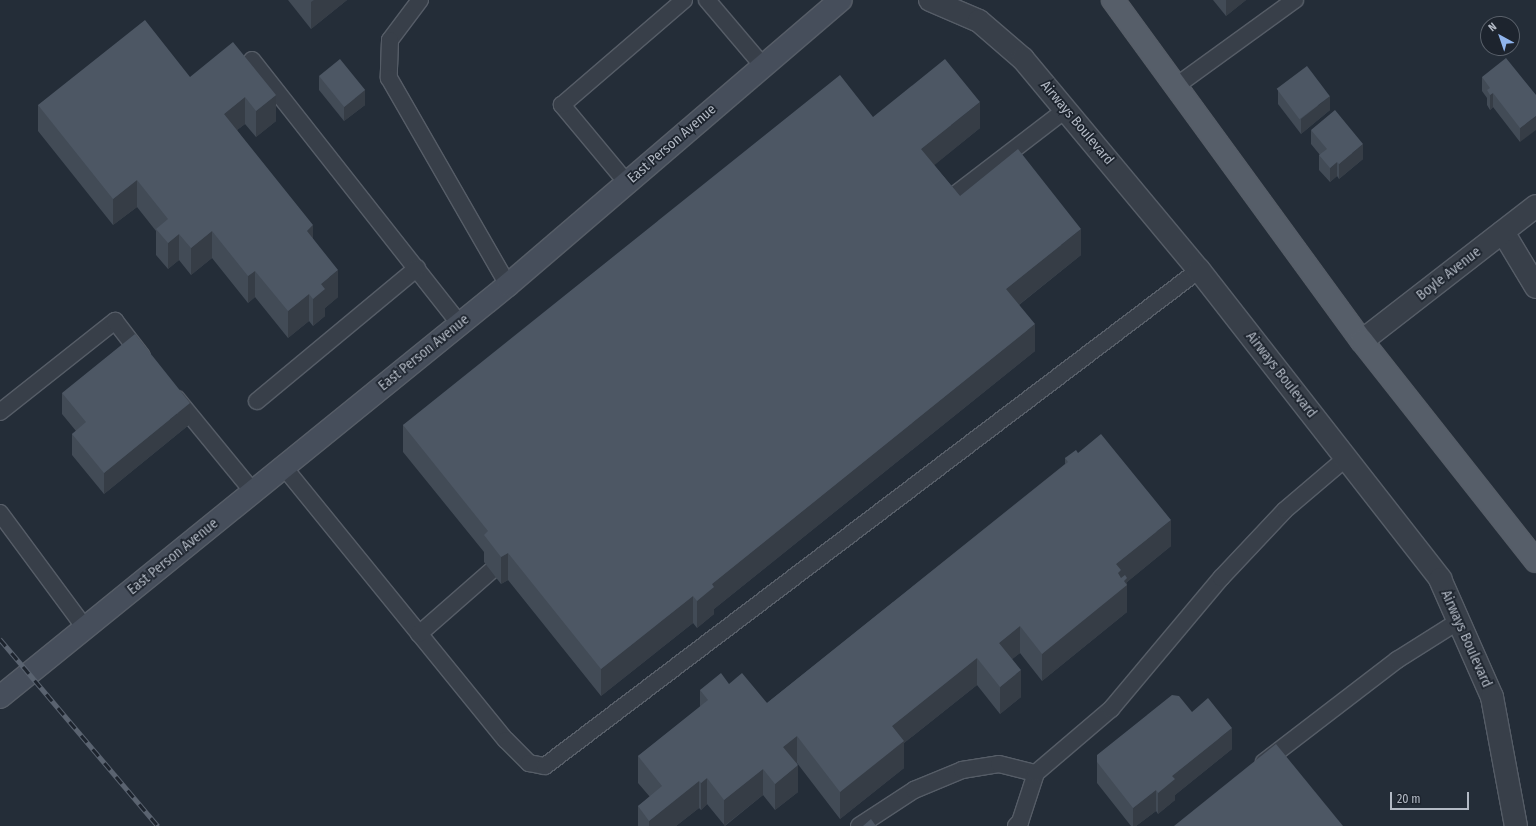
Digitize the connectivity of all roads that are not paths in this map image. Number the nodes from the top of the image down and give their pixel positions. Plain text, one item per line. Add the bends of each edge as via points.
1 (420, 0) edge
2 (684, 0) edge
3 (706, 0) edge
4 (841, 0) edge
5 (930, 0) edge
6 (1113, 0) edge
7 (1295, 0) edge
8 (252, 60) dead end
9 (763, 66) junction
10 (1176, 86) junction
11 (1065, 110) junction
12 (627, 183) junction
13 (944, 203) edge
14 (1536, 206) edge
15 (1503, 232) junction
16 (417, 268) junction
17 (1199, 270) junction
18 (508, 285) junction
19 (1536, 287) edge
20 (460, 324) junction
21 (1362, 341) junction
22 (154, 370) edge
23 (169, 388) edge
24 (257, 401) dead end
25 (0, 412) edge
26 (1346, 458) junction
27 (283, 466) junction
28 (253, 492) junction
29 (0, 513) edge
30 (1536, 561) edge
31 (491, 571) dead end
32 (1459, 621) junction
33 (85, 628) junction
34 (419, 634) junction
35 (0, 697) edge
36 (1036, 774) junction
37 (1250, 774) edge
38 (859, 826) edge
39 (1016, 826) edge
40 (1516, 826) edge

1 - 18 lane via 390,40 389,78
2 - 12 lane via 562,105
3 - 9 lane
4 - 9 main road, East Person Avenue
5 - 11 street, Airways Boulevard via 979,21 1023,59
6 - 10 main road
7 - 10 lane
8 - 16 lane
9 - 12 main road, East Person Avenue
10 - 21 main road
11 - 13 lane
11 - 17 street, Airways Boulevard
12 - 18 main road, East Person Avenue
14 - 15 street, Boyle Avenue
15 - 19 street
15 - 21 street, Boyle Avenue
16 - 20 lane
16 - 24 lane
17 - 26 street, Airways Boulevard
17 - 34 lane via 545,766 529,763 506,740
18 - 20 main road, East Person Avenue
20 - 27 main road, East Person Avenue
21 - 30 main road
22 - 25 lane via 115,321
23 - 28 lane
26 - 32 street, Airways Boulevard via 1440,579
26 - 36 lane via 1284,510 1226,572 1111,709
27 - 28 main road, East Person Avenue
27 - 34 lane
28 - 33 main road, East Person Avenue
29 - 33 lane
31 - 34 lane
32 - 37 lane via 1397,660
32 - 40 street, Airways Boulevard via 1492,697
33 - 35 main road, East Person Avenue
36 - 38 lane via 999,764 962,770 914,790
36 - 39 lane via 1020,822

